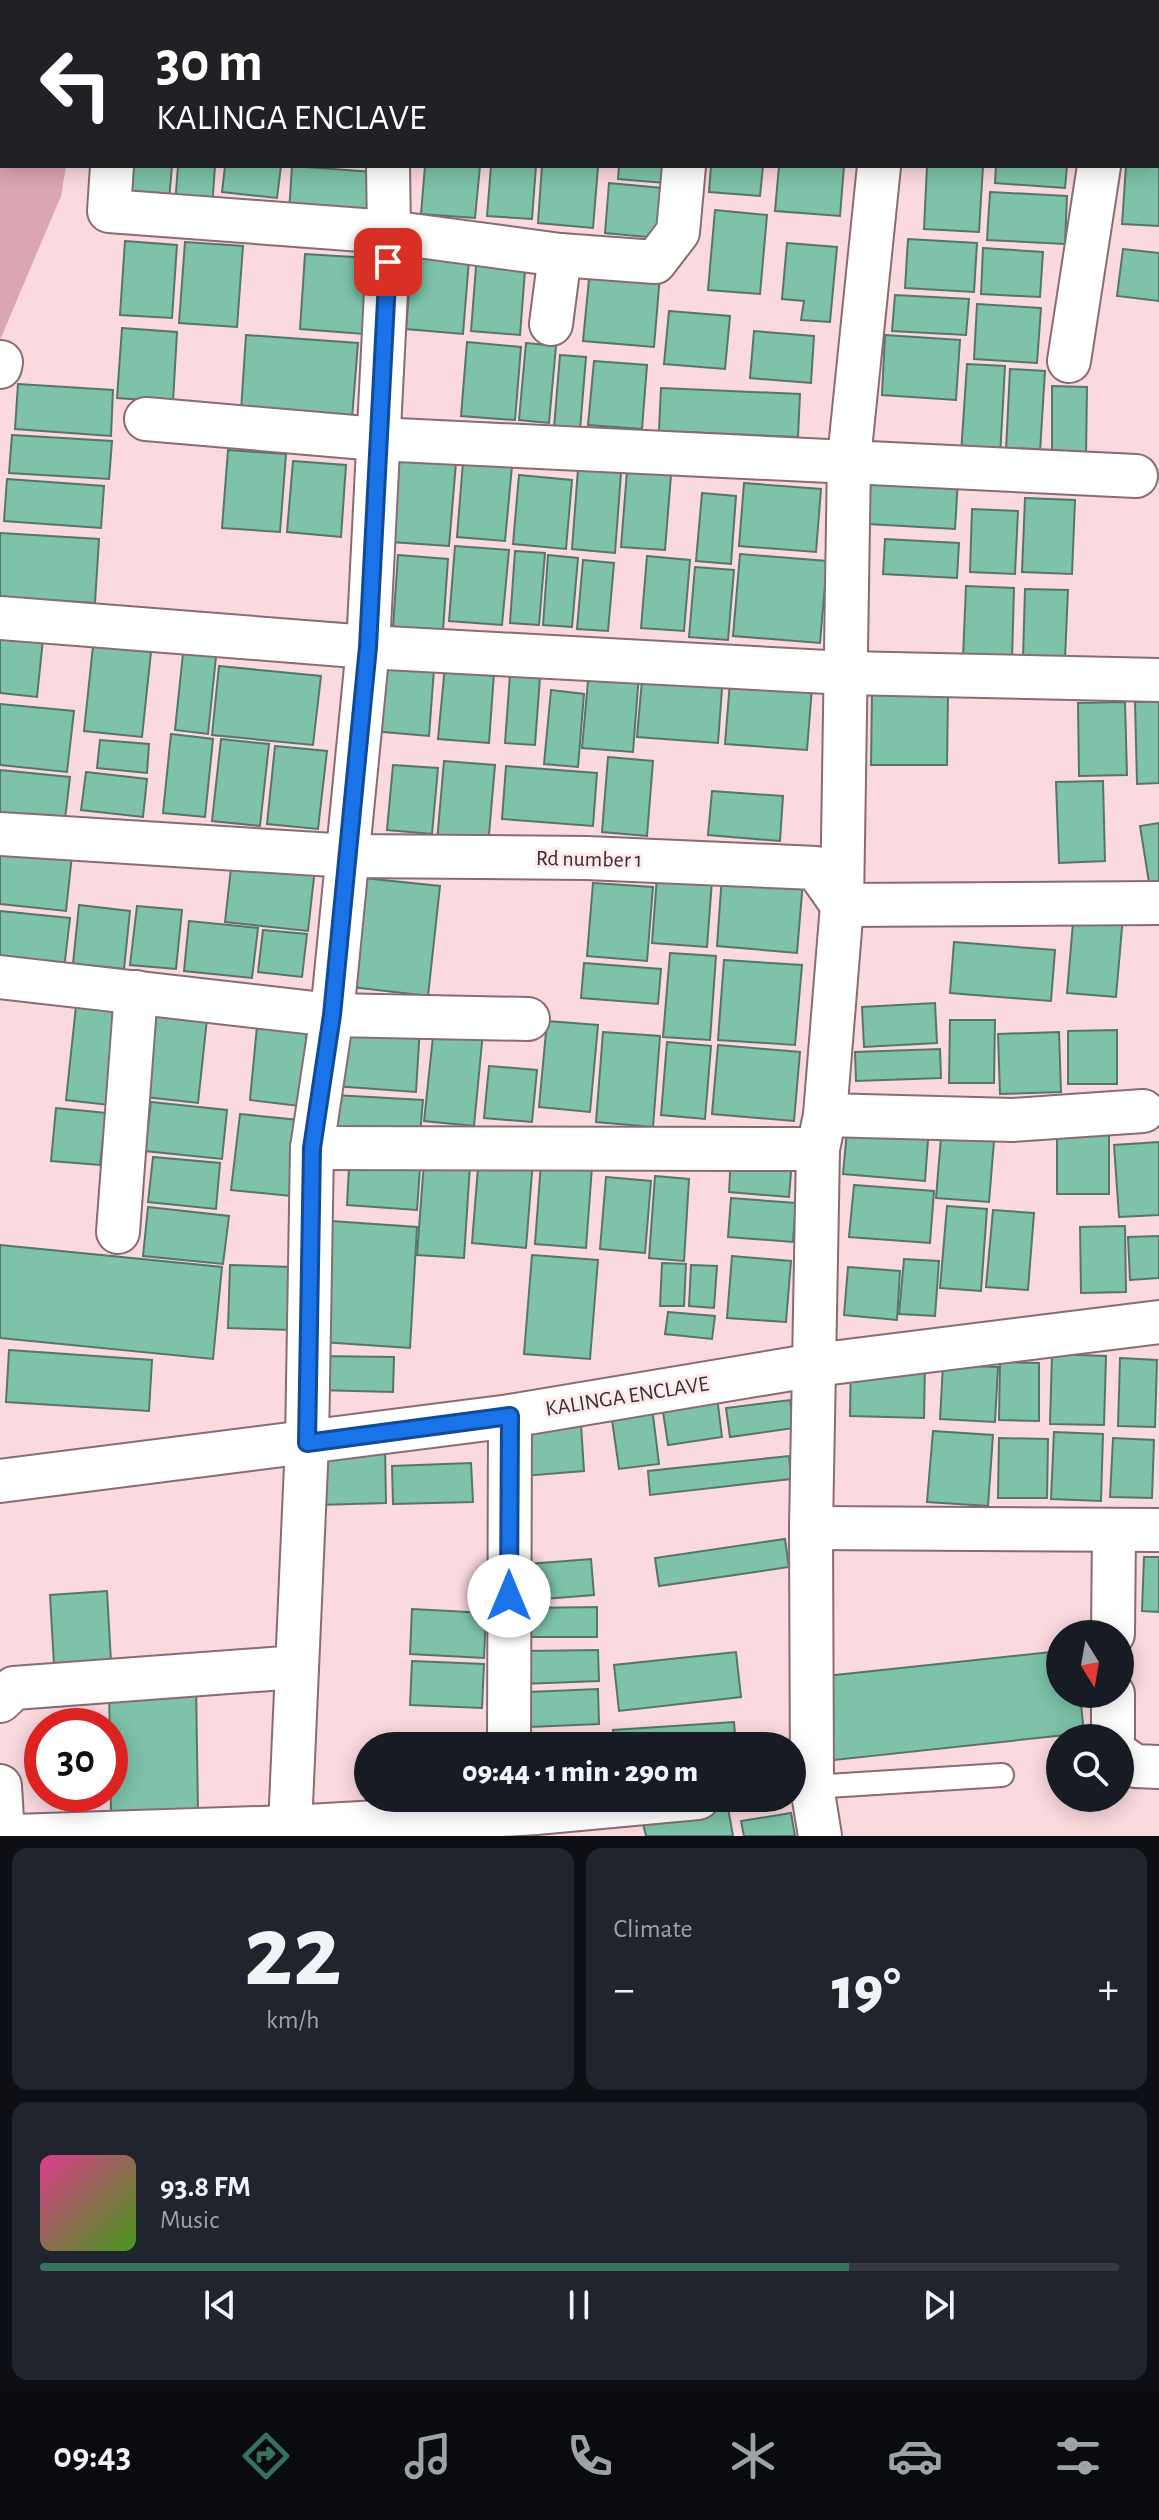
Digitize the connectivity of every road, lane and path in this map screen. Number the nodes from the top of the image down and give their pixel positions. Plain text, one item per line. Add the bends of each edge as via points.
1 (112, 168) edge
2 (388, 168) edge
3 (684, 168) edge
4 (879, 168) edge
5 (1099, 168) edge
6 (389, 232) junction
7 (560, 255) junction
8 (551, 324) dead end
9 (1069, 361) dead end
10 (146, 419) dead end
11 (377, 439) junction
12 (849, 459) junction
13 (1136, 476) dead end
14 (0, 618) edge
15 (368, 647) junction
16 (846, 673) junction
17 (1159, 680) edge
18 (0, 834) edge
19 (349, 856) junction
20 (1159, 903) edge
21 (842, 905) junction
22 (0, 977) edge
23 (136, 992) junction
24 (332, 1015) junction
25 (528, 1019) dead end
26 (1143, 1111) dead end
27 (821, 1132) junction
28 (312, 1148) junction
29 (118, 1232) dead end
30 (1159, 1322) edge
31 (815, 1365) junction
32 (510, 1416) junction
33 (307, 1443) junction
34 (0, 1481) edge
35 (811, 1528) junction
36 (1114, 1530) junction
37 (1159, 1530) edge
38 (1113, 1620) edge
39 (297, 1667) junction
40 (0, 1701) edge
41 (509, 1732) edge
42 (804, 1732) edge
43 (1134, 1765) edge
44 (1159, 1767) edge
45 (1002, 1775) dead end
46 (0, 1786) edge
47 (806, 1788) edge
48 (806, 1799) edge
49 (474, 1812) edge
50 (291, 1832) edge
51 (3, 1836) edge
52 (14, 1836) edge
53 (820, 1836) edge

1 - 6 street via 109,211
2 - 6 street
3 - 7 street via 678,232 655,262
4 - 12 street
5 - 9 street
6 - 7 street
6 - 11 street
7 - 8 street
10 - 11 street
11 - 12 street
11 - 15 street
12 - 13 street
12 - 16 street
14 - 15 street
15 - 16 street
15 - 19 street
16 - 17 street
16 - 21 street
18 - 19 street, Rd number 1
19 - 21 street, Rd number 1 via 587,858 816,868
19 - 24 street
20 - 21 street
21 - 27 street
22 - 23 street
23 - 24 street
23 - 29 street
24 - 25 street
24 - 28 street
26 - 27 street
27 - 28 street
27 - 31 street
28 - 33 street
30 - 31 street, KALINGA ENCLAVE
31 - 32 street, KALINGA ENCLAVE
31 - 35 street
32 - 33 street, KALINGA ENCLAVE
32 - 41 street
33 - 34 street, KALINGA ENCLAVE
33 - 39 street
35 - 36 street
35 - 42 street
36 - 37 street
36 - 38 street
39 - 40 street via 14,1688
39 - 50 street
43 - 44 street
45 - 47 lane
46 - 51 street
48 - 53 street
49 - 50 street
50 - 52 street

